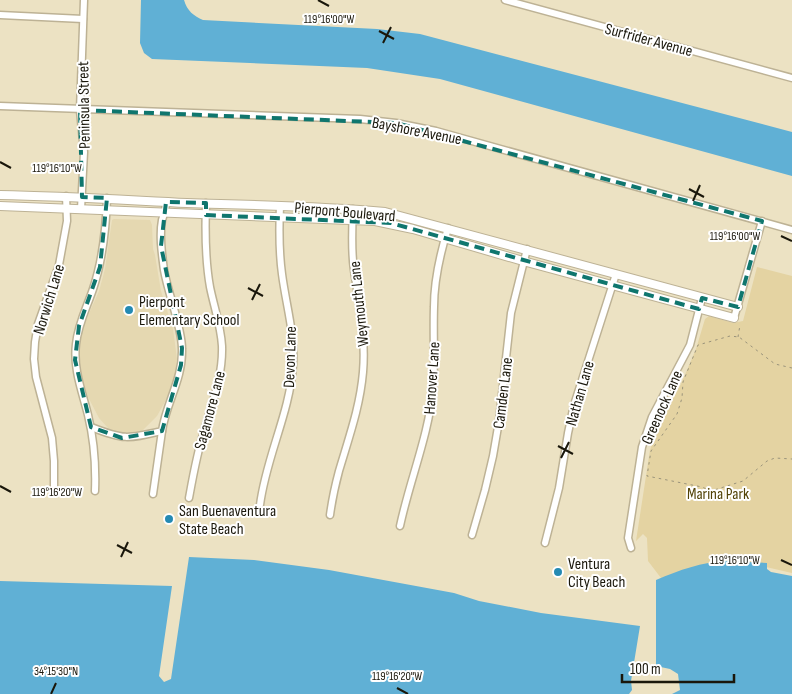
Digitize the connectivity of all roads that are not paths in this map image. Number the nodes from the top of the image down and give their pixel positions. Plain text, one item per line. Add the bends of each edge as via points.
1 (84, 0) edge
2 (505, 0) edge
3 (0, 15) edge
4 (83, 19) junction
5 (792, 78) edge
6 (0, 106) edge
7 (80, 110) junction
8 (0, 195) edge
9 (66, 196) junction
10 (82, 197) junction
11 (108, 198) junction
12 (166, 202) junction
13 (206, 203) junction
14 (0, 206) edge
15 (280, 206) junction
16 (66, 209) junction
17 (81, 209) junction
18 (353, 209) junction
19 (107, 210) junction
20 (165, 213) junction
21 (206, 215) junction
22 (280, 217) junction
23 (352, 220) junction
24 (762, 221) junction
25 (448, 228) junction
26 (792, 230) edge
27 (445, 238) junction
28 (527, 250) junction
29 (523, 262) junction
30 (616, 274) junction
31 (612, 286) junction
32 (702, 298) junction
33 (738, 307) junction
34 (699, 309) junction
35 (734, 318) joint
36 (91, 427) junction
37 (162, 431) junction
38 (54, 489) dead end
39 (95, 491) dead end
40 (152, 494) dead end
41 (189, 498) dead end
42 (260, 505) dead end
43 (330, 516) dead end
44 (400, 526) dead end
45 (472, 535) dead end
46 (545, 543) dead end
47 (631, 548) dead end

1 - 4 street, Peninsula Street
2 - 5 street, Surfrider Avenue
3 - 4 street
4 - 7 street, Peninsula Street
6 - 7 street, Bayshore Avenue
7 - 10 street, Peninsula Street via 84,152
7 - 24 street, Bayshore Avenue via 396,122
8 - 9 street, Pierpont Boulevard
9 - 10 street, Pierpont Boulevard
9 - 16 street, Norwich Lane
10 - 11 street, Pierpont Boulevard
10 - 17 street, Peninsula Street
11 - 12 street, Pierpont Boulevard
11 - 19 street
12 - 13 street, Pierpont Boulevard
12 - 20 street
13 - 15 street, Pierpont Boulevard
13 - 21 street, Sagamore Lane
14 - 16 street, Pierpont Boulevard
15 - 18 street, Pierpont Boulevard
15 - 22 street, Devon Lane
16 - 17 street, Pierpont Boulevard
16 - 38 street, Norwich Lane via 59,265 38,324 34,350 36,377 52,438
17 - 19 street, Pierpont Boulevard
18 - 23 street, Weymouth Lane
18 - 25 street, Pierpont Boulevard via 386,212
19 - 20 street, Pierpont Boulevard
19 - 36 street via 100,267 76,343 77,377
20 - 21 street, Pierpont Boulevard
20 - 37 street via 161,246 164,271 182,348 178,381
21 - 22 street, Pierpont Boulevard
21 - 41 street, Sagamore Lane via 207,267 220,328 222,366
22 - 23 street, Pierpont Boulevard
22 - 42 street, Devon Lane via 282,276 291,320 293,364 286,407 265,474
23 - 27 street, Pierpont Boulevard via 391,224
23 - 43 street, Weymouth Lane via 363,371 354,426 339,470
24 - 26 street, Bayshore Avenue
24 - 33 street
25 - 27 street, Hanover Lane
25 - 28 street, Pierpont Boulevard
27 - 29 street, Pierpont Boulevard
27 - 44 street, Hanover Lane via 435,288 433,389
28 - 29 street, Camden Lane
28 - 30 street, Pierpont Boulevard
29 - 31 street, Pierpont Boulevard
29 - 45 street, Camden Lane via 511,313 493,456
30 - 31 street, Nathan Lane
30 - 32 street, Pierpont Boulevard
31 - 34 street, Pierpont Boulevard
31 - 46 street, Nathan Lane via 574,405
32 - 33 street, Pierpont Boulevard
32 - 34 street, Greenock Lane
33 - 35 street
34 - 35 street, Pierpont Boulevard
34 - 47 street, Greenock Lane via 690,344 652,417 642,447 628,538
36 - 37 street via 122,438
36 - 39 street
37 - 40 street

